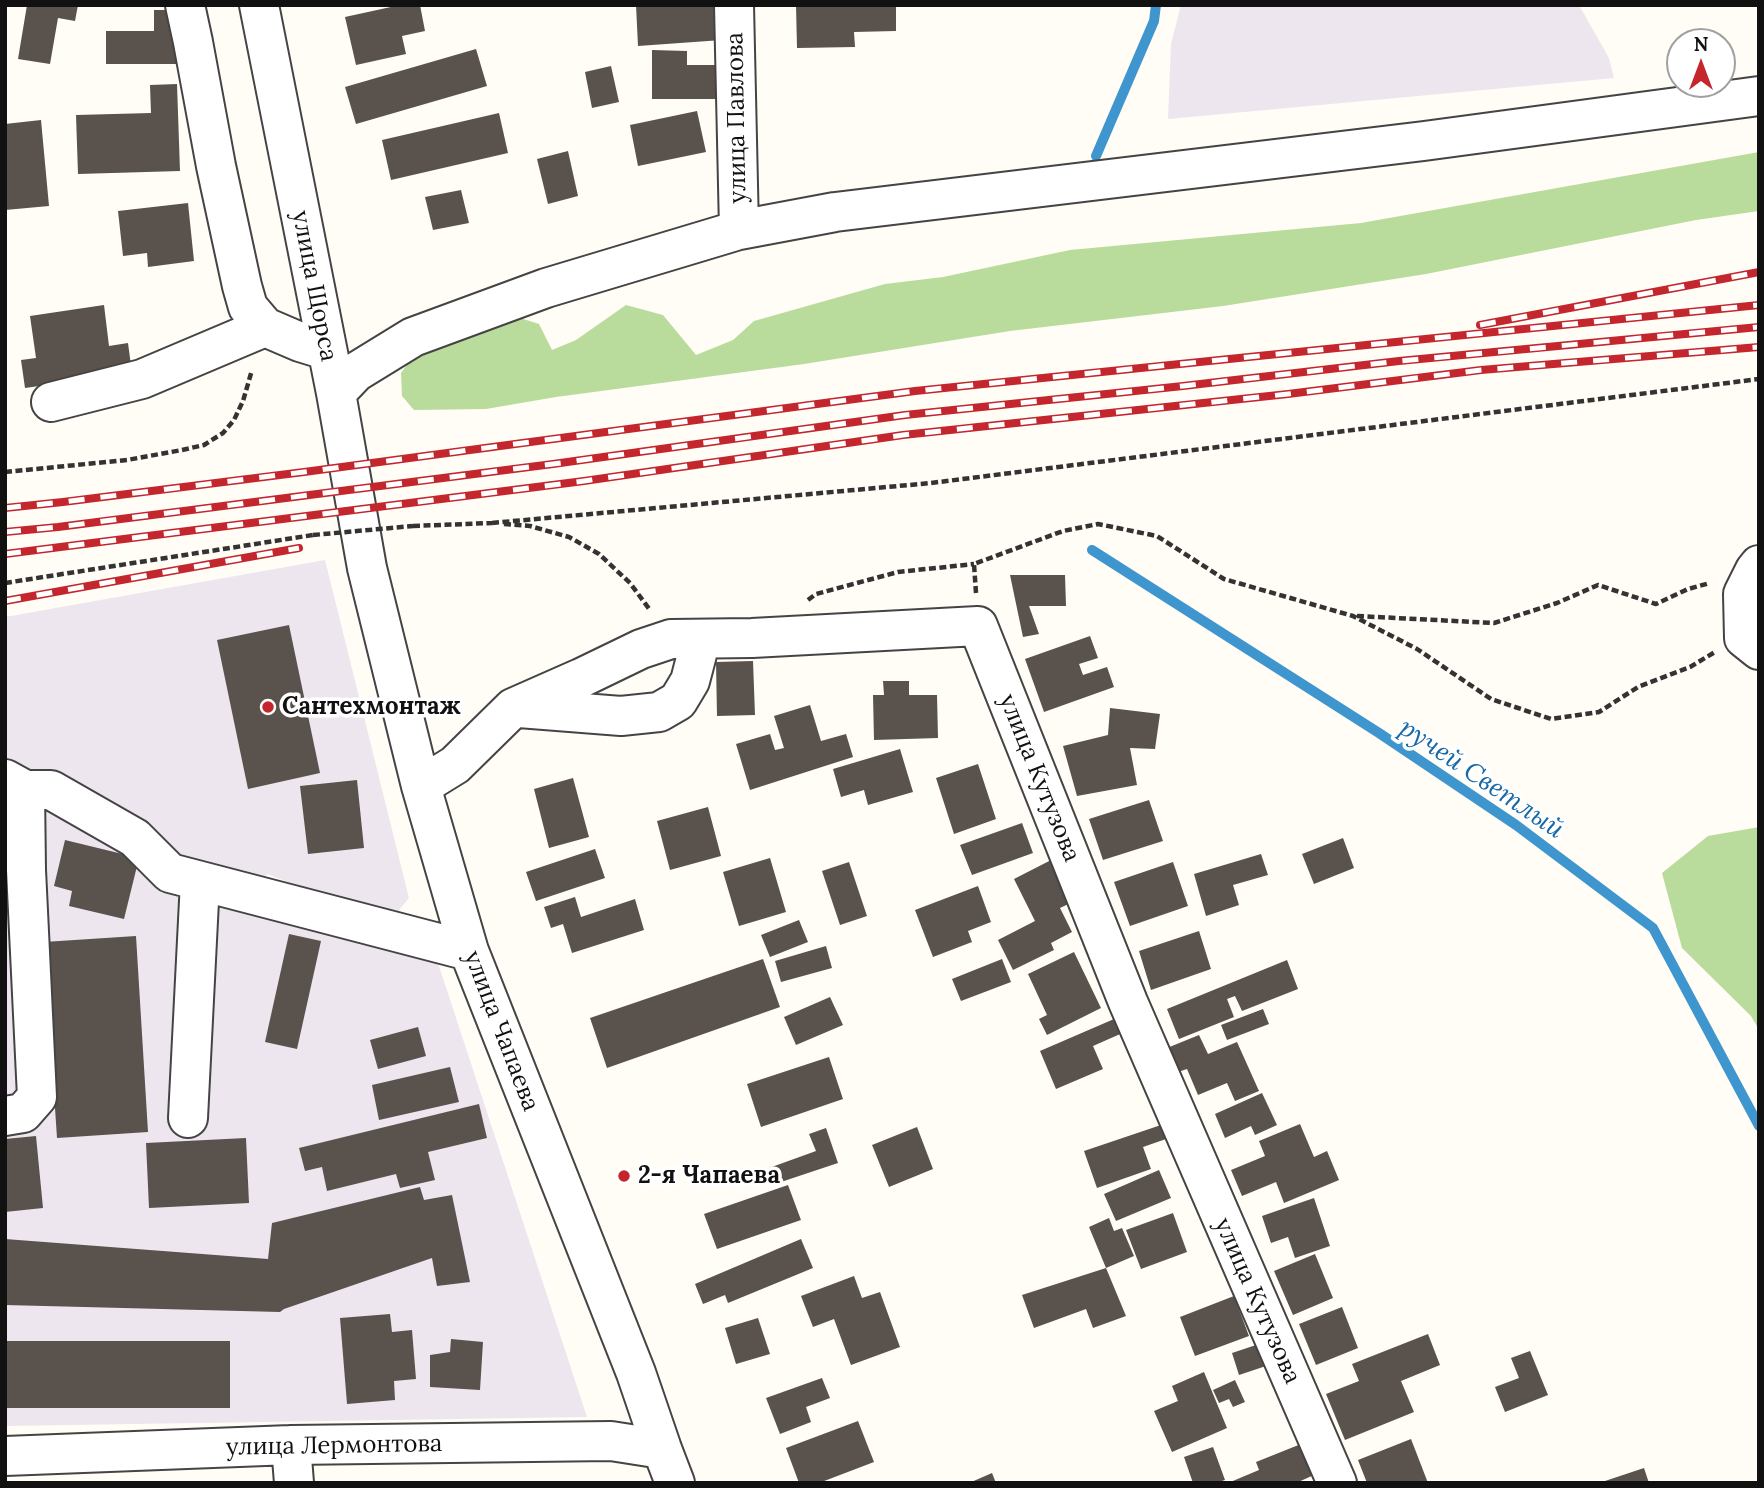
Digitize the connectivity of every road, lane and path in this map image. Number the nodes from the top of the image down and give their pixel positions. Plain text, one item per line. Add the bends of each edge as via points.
1 (185, 5) edge
2 (258, 5) edge
3 (734, 5) edge
4 (1759, 96) edge
5 (739, 230) junction
6 (265, 327) junction
7 (326, 350) junction
8 (1759, 379) edge
9 (336, 393) junction
10 (51, 402) dead end
11 (5, 472) edge
12 (492, 523) junction
13 (974, 564) junction
14 (367, 568) joint
15 (1757, 568) edge
16 (5, 583) edge
17 (805, 602) dead end
18 (1353, 616) junction
19 (978, 626) junction
20 (686, 639) junction
21 (1751, 644) edge
22 (513, 708) junction
23 (15, 784) edge
24 (421, 786) junction
25 (200, 881) junction
26 (469, 951) junction
27 (5, 1116) edge
28 (188, 1118) dead end
29 (291, 1445) junction
30 (5, 1456) edge
31 (668, 1466) edge
32 (75, 1469) edge
33 (294, 1483) edge
34 (1337, 1483) edge

1 - 6 street via 242,286 248,307
2 - 7 street, улица Щорса
3 - 5 street, улица Павлова
4 - 5 street via 835,212
5 - 9 street via 546,289 413,337 356,372
6 - 7 street
6 - 10 street via 142,379
6 - 11 path via 234,420 204,444 127,460
7 - 9 street, улица Щорса
8 - 12 path via 931,483
9 - 14 street, улица Щорса
12 - 16 path, bridge via 313,535
12 - 20 path via 530,526 569,537 599,554
13 - 17 path via 898,572 816,594
13 - 18 path via 1063,531 1098,524 1157,536 1224,579
13 - 19 path
14 - 24 street, улица Чапаева
15 - 18 path via 1656,604 1598,585 1558,603 1494,622
15 - 21 street via 1743,594
18 - 21 path via 1417,649 1491,699 1551,719 1599,712 1638,687 1690,667 1729,644
19 - 20 street
19 - 34 street, улица Кутузова via 1128,1002
20 - 22 street via 641,649
20 - 22 street via 690,681 678,701 659,712 621,716
22 - 24 street via 454,765
23 - 25 street via 51,790 135,838 170,873
23 - 27 street via 27,883 37,1097 23,1113
24 - 26 street, улица Чапаева
25 - 26 street
25 - 28 street
26 - 31 street, улица Чапаева via 636,1373
29 - 31 street, улица Лермонтова via 611,1441
29 - 32 street, улица Лермонтова
29 - 33 street
30 - 32 street, улица Лермонтова

